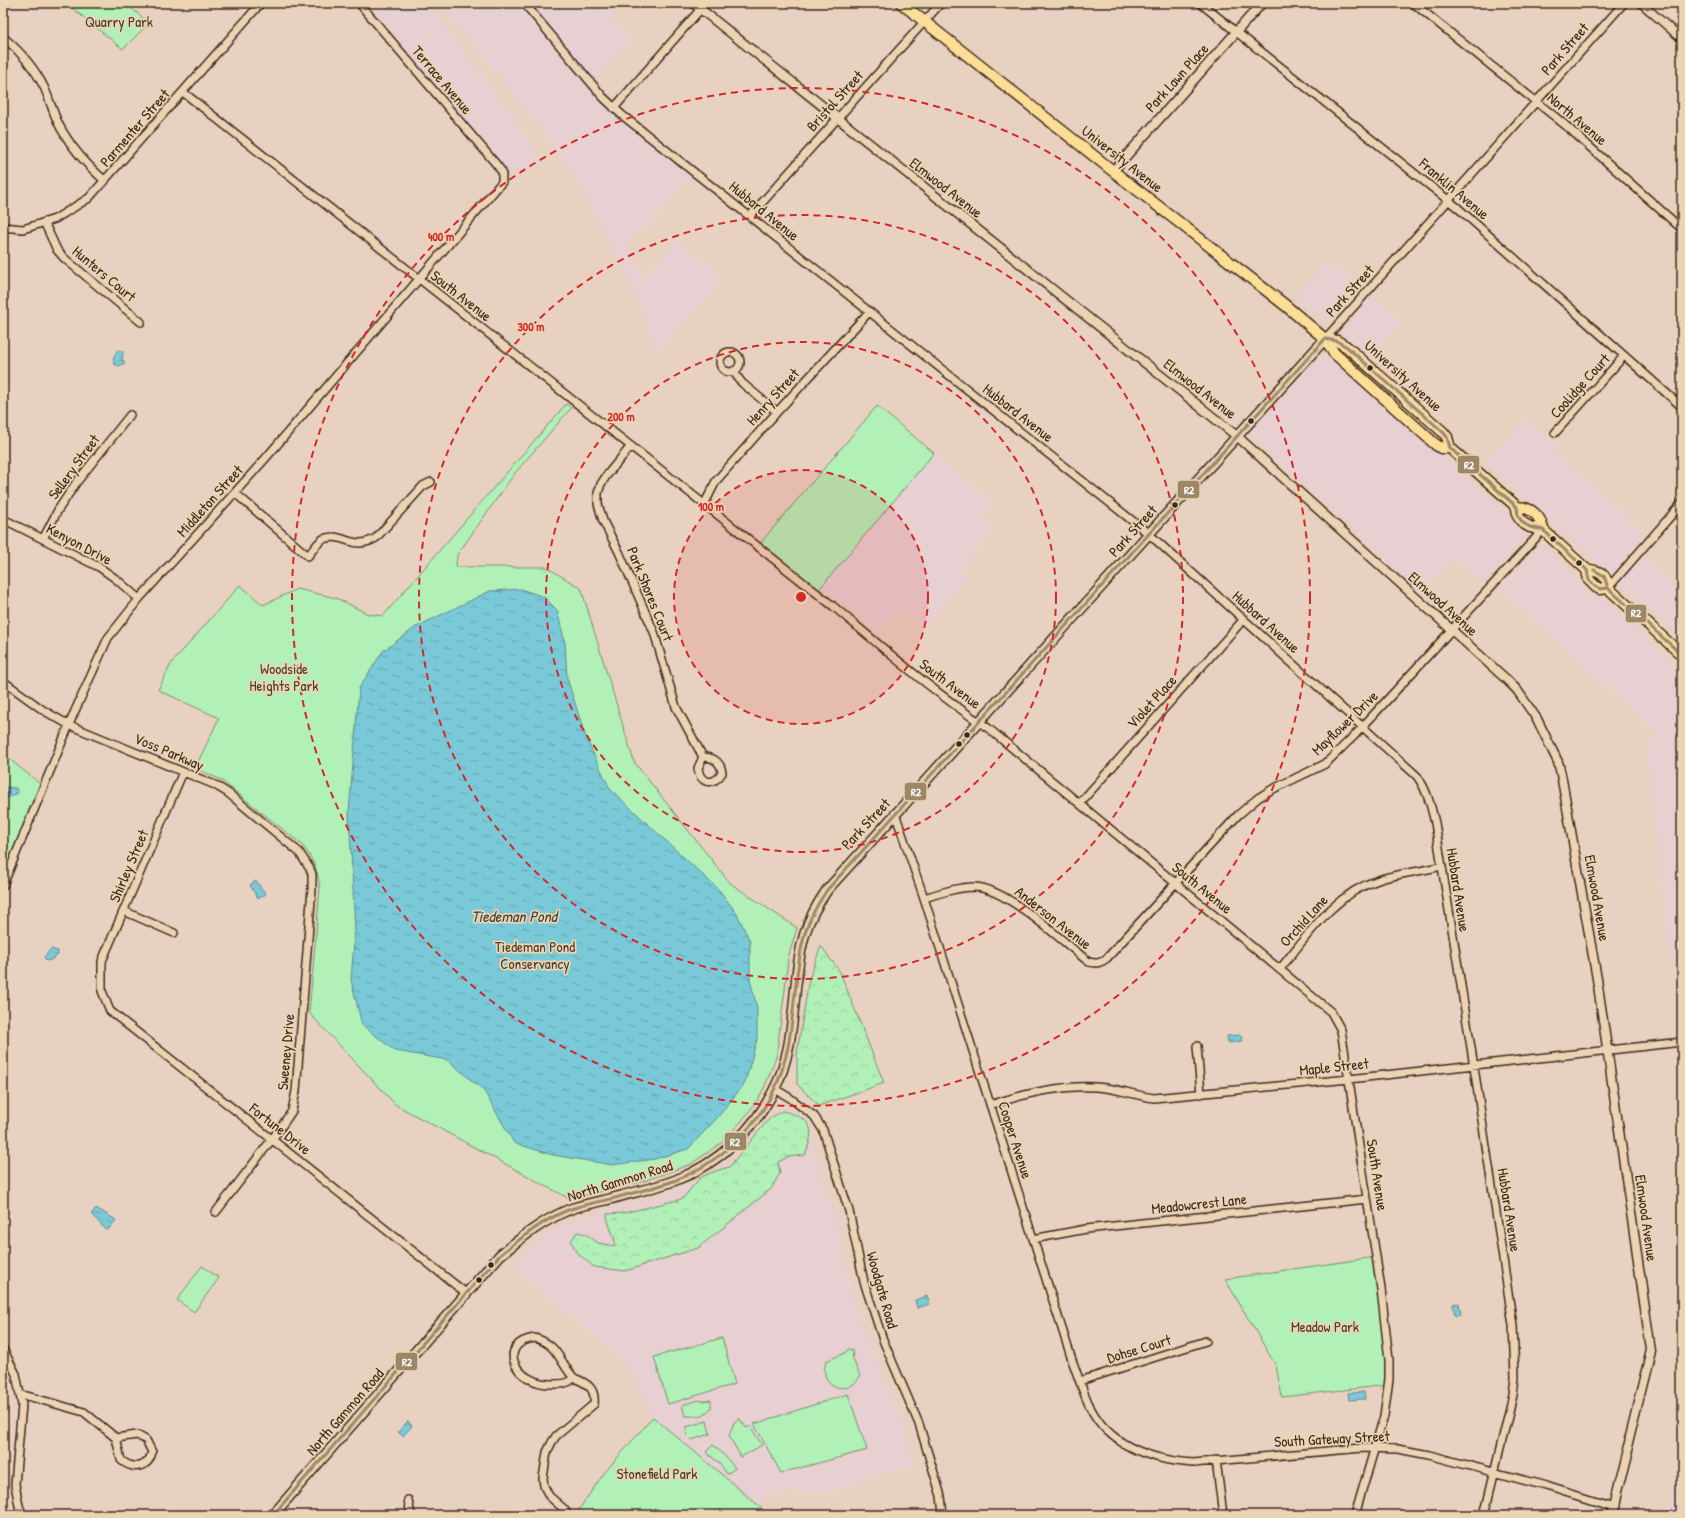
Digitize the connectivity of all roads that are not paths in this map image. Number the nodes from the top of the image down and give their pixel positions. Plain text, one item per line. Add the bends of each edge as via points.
1 (261, 3) edge
2 (359, 3) edge
3 (524, 3) edge
4 (693, 3) edge
5 (901, 3) edge
6 (941, 3) edge
7 (1200, 3) edge
8 (1262, 3) edge
9 (1413, 3) edge
10 (1624, 3) edge
11 (1641, 3) edge
12 (703, 6) edge
13 (924, 22) junction
14 (1236, 32) junction
15 (3, 37) edge
16 (1682, 38) edge
17 (183, 92) junction
18 (1537, 102) junction
19 (614, 108) junction
20 (836, 119) junction
21 (1113, 171) junction
22 (502, 176) joint
23 (105, 181) junction
24 (1449, 201) junction
25 (750, 216) junction
26 (44, 222) junction
27 (3, 228) edge
28 (1682, 229) edge
29 (418, 278) junction
30 (869, 312) junction
31 (141, 322) dead end
32 (1326, 339) junction
33 (1624, 356) junction
34 (733, 371) dead end
35 (1682, 407) edge
36 (777, 412) junction
37 (130, 415) dead end
38 (1555, 433) dead end
39 (1238, 437) junction
40 (631, 446) junction
41 (1450, 448) junction
42 (431, 482) dead end
43 (235, 493) junction
44 (1682, 503) edge
45 (704, 505) junction
46 (1517, 507) junction
47 (3, 518) edge
48 (1542, 530) junction
49 (1149, 534) junction
50 (44, 539) junction
51 (1608, 588) junction
52 (139, 599) junction
53 (1244, 619) junction
54 (1452, 630) junction
55 (1682, 655) edge
56 (3, 681) edge
57 (978, 721) junction
58 (69, 725) junction
59 (1363, 727) junction
60 (703, 757) dead end
61 (183, 772) junction
62 (1080, 803) junction
63 (895, 813) junction
64 (1441, 866) junction
65 (310, 869) joint
66 (1176, 884) junction
67 (3, 885) edge
68 (924, 898) junction
69 (124, 911) junction
70 (174, 933) dead end
71 (1116, 949) joint
72 (1280, 969) junction
73 (102, 970) joint
74 (1682, 1042) edge
75 (1197, 1046) dead end
76 (1608, 1051) junction
77 (785, 1061) joint
78 (1474, 1065) junction
79 (1349, 1079) junction
80 (775, 1089) junction
81 (1201, 1094) junction
82 (990, 1105) junction
83 (272, 1139) junction
84 (1367, 1199) junction
85 (216, 1212) dead end
86 (1033, 1239) junction
87 (467, 1294) junction
88 (1206, 1341) dead end
89 (3, 1349) edge
90 (574, 1378) junction
91 (1080, 1381) junction
92 (20, 1394) junction
93 (116, 1438) junction
94 (1373, 1448) junction
95 (1142, 1453) joint
96 (1216, 1460) junction
97 (1495, 1472) junction
98 (408, 1500) dead end
99 (1611, 1511) edge
100 (23, 1515) edge
101 (273, 1515) edge
102 (411, 1515) edge
103 (568, 1515) edge
104 (943, 1515) edge
105 (1223, 1515) edge
106 (1355, 1515) edge
107 (1484, 1515) edge

1 - 17 street, Parmenter Street
2 - 22 street, Terrace Avenue via 496,164
3 - 19 street, Hubbard Avenue
4 - 12 street, Elmwood Avenue
5 - 13 main road, University Avenue
6 - 13 street, Bristol Street
7 - 14 street, Franklin Avenue
8 - 14 street, Park Lawn Place
9 - 18 street, North Avenue
10 - 18 street, Park Street
11 - 16 street
12 - 19 street
12 - 20 street, Elmwood Avenue
13 - 20 street, Bristol Street
13 - 21 main road, University Avenue
14 - 21 street, Park Lawn Place
14 - 24 street, Franklin Avenue
15 - 23 street via 37,74 70,145
17 - 23 street, Parmenter Street
17 - 29 street, South Avenue
18 - 24 street, Park Street
18 - 28 street, North Avenue
19 - 25 street, Hubbard Avenue
20 - 25 street, Bristol Street
20 - 39 street, Elmwood Avenue
21 - 32 main road, University Avenue
22 - 29 street, Middleton Street via 502,182
23 - 26 street, Parmenter Street via 89,198 55,219
24 - 32 street, Park Street
24 - 33 street, Franklin Avenue
25 - 30 street, Hubbard Avenue
26 - 27 street, Parmenter Street via 23,229
26 - 31 street, Hunters Court via 64,258
29 - 40 street, South Avenue
29 - 43 street, Middleton Street
30 - 36 street, Henry Street
30 - 49 street, Hubbard Avenue
32 - 39 main road, Park Street
32 - 41 main road, University Avenue via 1335,355 1423,433 1441,448
32 - 41 main road, University Avenue via 1340,342 1357,355 1443,432
33 - 35 street, Franklin Avenue
33 - 38 street, Coolidge Court
34 - 36 street via 742,383
36 - 45 street, Henry Street via 716,480
37 - 50 street, Sellery Street via 76,483 58,510
39 - 49 main road, Park Street
39 - 54 street, Elmwood Avenue
40 - 45 street, South Avenue
40 - 60 street, Park Shores Court via 601,484 598,504 603,521 654,632 676,707
41 - 46 main road, University Avenue
42 - 43 street via 423,486 370,542 363,544 334,538 322,540 308,556
43 - 52 street, Middleton Street
44 - 51 street
45 - 57 street, South Avenue via 968,716
46 - 48 main road, University Avenue via 1518,516 1523,523
46 - 48 main road, University Avenue via 1531,510 1540,520
47 - 50 street, Kenyon Drive
48 - 51 main road, University Avenue via 1587,570 1589,580 1595,587
48 - 54 street, Mayflower Drive
49 - 53 street, Hubbard Avenue
49 - 57 main road, Park Street
50 - 52 street, Kenyon Drive via 99,568
51 - 55 main road, University Avenue
52 - 58 street, Middleton Street via 108,638
53 - 59 street, Hubbard Avenue
53 - 62 street, Violet Place
54 - 59 street, Mayflower Drive
54 - 76 street, Elmwood Avenue via 1516,690 1537,719 1558,762
56 - 58 street, Voss Parkway
57 - 62 street, South Avenue
57 - 63 main road, Park Street
58 - 61 street, Voss Parkway
58 - 67 street, Middleton Street
59 - 64 street, Hubbard Avenue via 1423,784 1435,823
59 - 66 street, Mayflower Drive via 1325,764 1258,798 1238,815
61 - 65 street, Voss Parkway via 228,793 299,852
61 - 69 street, Shirley Street
62 - 66 street, South Avenue
63 - 68 street, Cooper Avenue
63 - 77 main road, Park Street via 827,890 811,918 799,958
64 - 72 street, Orchid Lane via 1380,879 1345,896 1320,920
64 - 78 street, Hubbard Avenue
65 - 83 street, Sweeney Drive via 312,888 296,1091 292,1111
66 - 71 street, Mayflower Drive
66 - 72 street, South Avenue
68 - 71 street, Anderson Avenue via 975,887 991,890 1012,901 1088,962 1102,962
68 - 82 street, Cooper Avenue
69 - 70 street
69 - 73 street, Shirley Street via 102,961
72 - 79 street, South Avenue via 1331,1012 1341,1030
73 - 83 street, Fortune Drive via 102,991 110,1011
74 - 76 street, Maple Street
75 - 81 street
76 - 78 street, Maple Street
76 - 99 street, Elmwood Avenue via 1651,1350
77 - 80 main road, North Gammon Road
78 - 79 street, Maple Street
78 - 97 street, Hubbard Avenue via 1513,1325 1513,1395
79 - 81 street, Maple Street
79 - 84 street, South Avenue
80 - 87 main road, North Gammon Road via 749,1129 705,1166 676,1180 569,1210 536,1227 500,1255
80 - 104 street, Woodgate Road via 810,1113 823,1130 849,1211 864,1282 883,1340 919,1424 941,1496
81 - 82 street, Maple Street via 1154,1098 1107,1088 1075,1088 1038,1091
82 - 86 street, Cooper Avenue
83 - 85 street, Sweeney Drive
83 - 87 street, Fortune Drive
84 - 86 street, Meadowcrest Lane via 1086,1229
84 - 94 street, South Avenue via 1389,1360 1384,1416
86 - 91 street, Cooper Avenue
87 - 101 main road, North Gammon Road
88 - 91 street, Dohse Court
89 - 92 street via 16,1374
90 - 90 street via 567,1384 536,1383 517,1368 513,1356 515,1350 529,1339 535,1338 545,1342 556,1351
90 - 103 street via 584,1382 594,1391 594,1404 552,1442 544,1478 544,1486 549,1496
91 - 95 street, Cooper Avenue via 1088,1404 1100,1422 1119,1440
92 - 93 street via 84,1412
92 - 100 street via 22,1404 15,1484
93 - 93 street via 121,1460 128,1465 136,1467 151,1457 150,1446 141,1437 136,1435
94 - 96 street, South Gateway Street
94 - 97 street, South Gateway Street via 1398,1449
94 - 106 street, South Avenue
95 - 96 street, South Gateway Street via 1193,1463
96 - 105 street
97 - 99 street, South Gateway Street via 1546,1486
97 - 107 street, Hubbard Avenue
98 - 102 street

